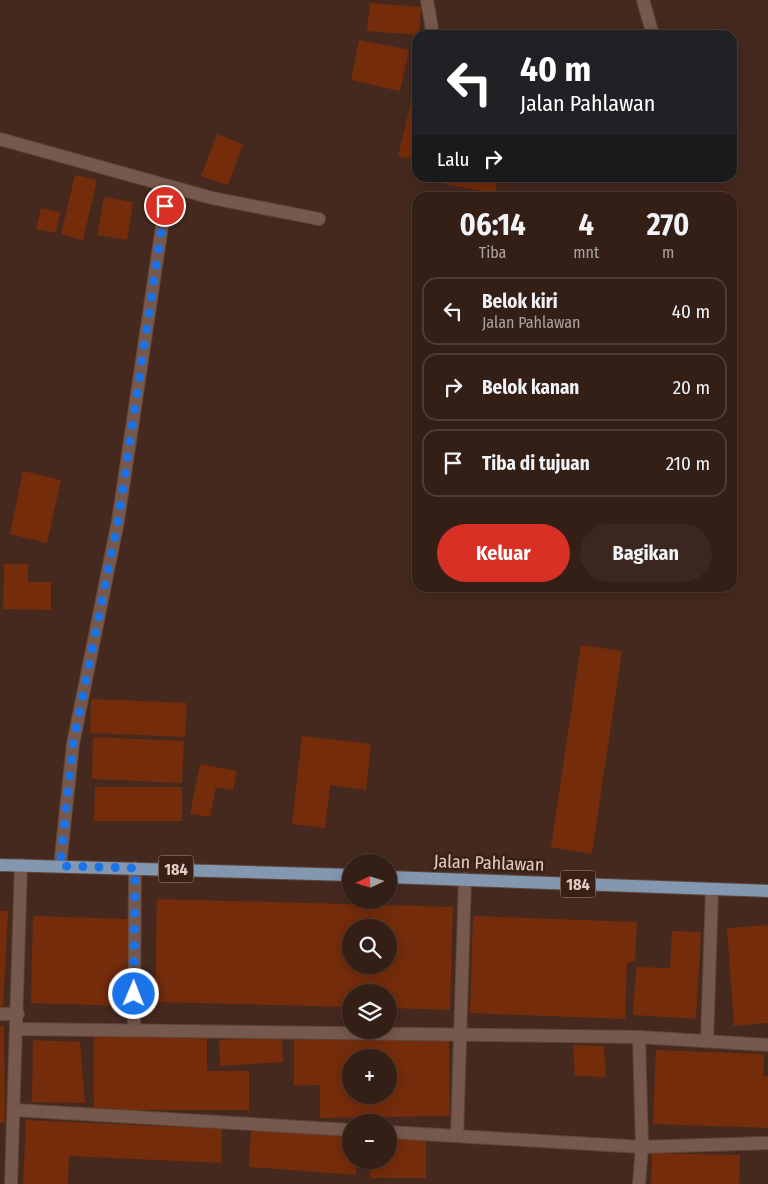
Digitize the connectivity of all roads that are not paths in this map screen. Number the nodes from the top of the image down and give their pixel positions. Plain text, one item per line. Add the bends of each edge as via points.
1 (427, 0) edge
2 (643, 0) edge
3 (432, 30) edge
4 (652, 30) edge
5 (0, 140) edge
6 (168, 186) junction
7 (320, 219) dead end
8 (0, 865) edge
9 (21, 866) junction
10 (60, 866) junction
11 (135, 868) junction
12 (342, 875) edge
13 (398, 876) edge
14 (465, 879) junction
15 (712, 889) junction
16 (768, 891) edge
17 (0, 1014) edge
18 (18, 1014) junction
19 (18, 1029) junction
20 (134, 1030) junction
21 (460, 1033) junction
22 (639, 1036) junction
23 (706, 1041) junction
24 (768, 1045) edge
25 (14, 1110) junction
26 (6, 1126) edge
27 (342, 1129) edge
28 (397, 1132) edge
29 (457, 1136) junction
30 (768, 1143) edge
31 (642, 1147) junction
32 (11, 1184) edge
33 (639, 1184) edge

1 - 3 street
2 - 4 street
5 - 6 street
6 - 7 street
6 - 10 street via 118,521 73,744
8 - 9 main road, 184
9 - 10 main road, 184
9 - 18 street
10 - 11 main road, 184
11 - 12 main road, 184
11 - 20 street
13 - 14 main road, Jalan Pahlawan / 184
14 - 15 main road, Jalan Pahlawan / 184
14 - 21 street
15 - 16 main road, Jalan Pahlawan / 184
15 - 23 street
17 - 18 street
18 - 19 street
19 - 20 street
19 - 25 street
20 - 21 street
21 - 22 street
21 - 29 street
22 - 23 street
22 - 31 street
23 - 24 street
25 - 26 street
25 - 27 street
26 - 32 street
28 - 29 street
29 - 31 street
30 - 31 street
31 - 33 street

